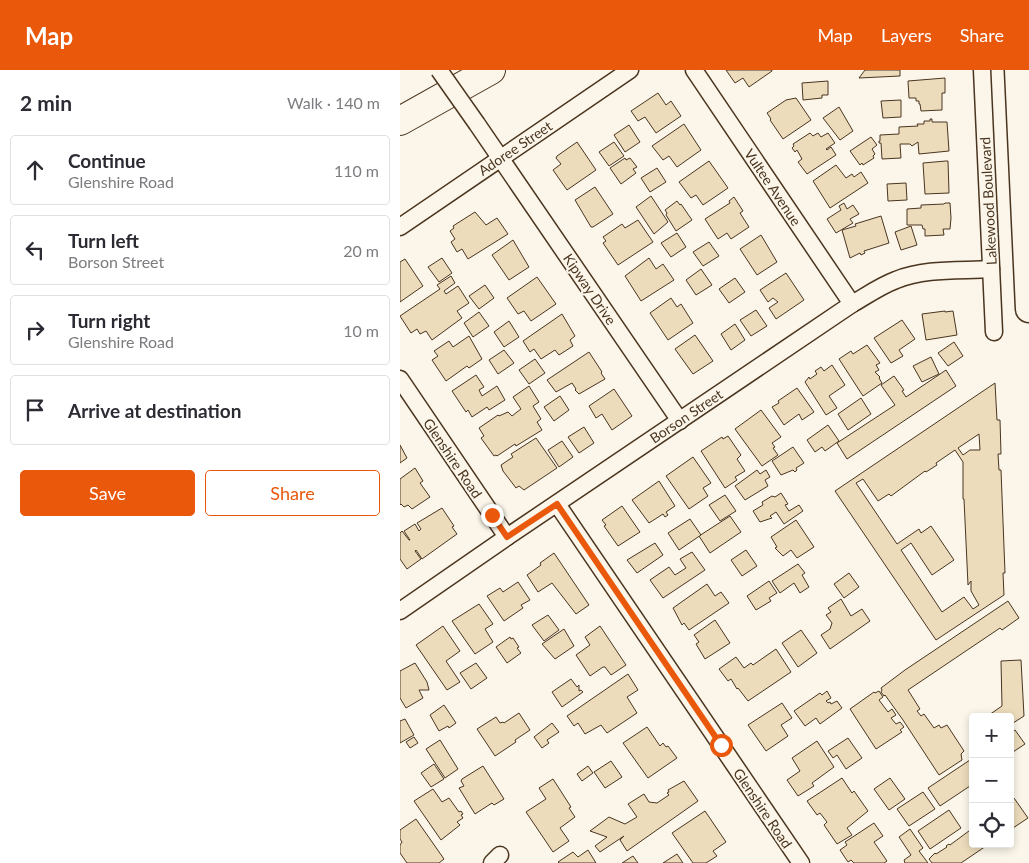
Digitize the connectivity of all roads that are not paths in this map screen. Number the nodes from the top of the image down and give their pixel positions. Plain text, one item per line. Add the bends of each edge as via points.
1 (439, 70) edge
2 (491, 70) edge
3 (630, 70) edge
4 (694, 70) edge
5 (982, 70) edge
6 (1018, 70) edge
7 (400, 121) edge
8 (501, 158) junction
9 (400, 226) edge
10 (991, 269) junction
11 (852, 304) junction
12 (1029, 309) edge
13 (994, 332) dead end
14 (400, 379) edge
15 (680, 421) junction
16 (557, 504) junction
17 (507, 537) junction
18 (400, 611) edge
19 (801, 863) edge

1 - 8 street, Kipway Drive, bridge
2 - 7 highway
3 - 8 street, Adoree Street
4 - 11 street, Vultee Avenue
5 - 10 street, Lakewood Boulevard
6 - 12 main road
8 - 9 street, Adoree Street
8 - 15 street, Kipway Drive
10 - 11 street, Borson Street via 897,279
10 - 13 street, Lakewood Boulevard
11 - 15 street, Borson Street
14 - 17 street, Glenshire Road
15 - 16 street, Borson Street
16 - 17 street, Borson Street
16 - 19 street, Glenshire Road
17 - 18 street, Borson Street

